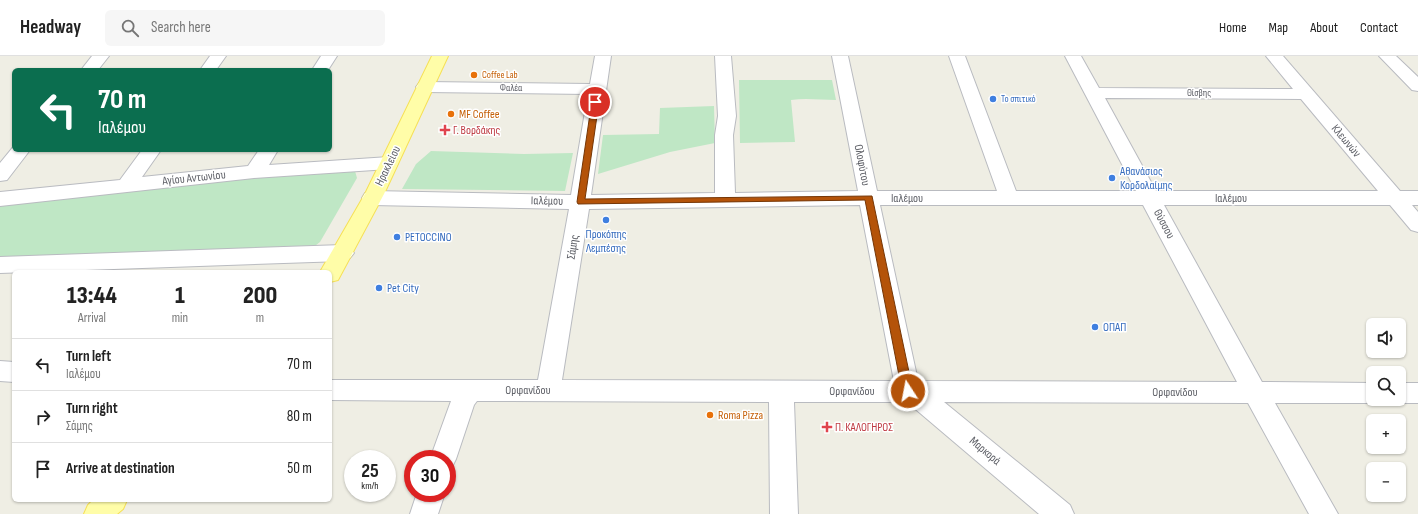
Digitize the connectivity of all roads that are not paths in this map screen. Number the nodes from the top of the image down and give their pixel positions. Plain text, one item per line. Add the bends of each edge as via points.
1 (101, 56) edge
2 (218, 56) edge
3 (329, 56) edge
4 (440, 56) edge
5 (603, 56) edge
6 (723, 56) edge
7 (840, 56) edge
8 (957, 56) edge
9 (1073, 56) edge
10 (1274, 56) edge
11 (1387, 56) edge
12 (91, 68) edge
13 (209, 68) edge
14 (321, 68) edge
15 (1418, 86) edge
16 (425, 87) junction
17 (597, 88) junction
18 (1093, 93) junction
19 (1306, 94) junction
20 (19, 152) edge
21 (151, 152) edge
22 (267, 152) edge
23 (389, 163) junction
24 (254, 172) junction
25 (0, 175) edge
26 (126, 186) junction
27 (372, 198) junction
28 (869, 198) junction
29 (1009, 198) junction
30 (1150, 198) junction
31 (1395, 198) junction
32 (1418, 198) edge
33 (0, 199) edge
34 (725, 201) junction
35 (581, 202) junction
36 (1418, 225) edge
37 (343, 253) junction
38 (0, 265) edge
39 (332, 271) edge
40 (0, 371) edge
41 (12, 372) edge
42 (332, 390) edge
43 (471, 390) junction
44 (548, 390) junction
45 (781, 391) junction
46 (908, 391) junction
47 (1255, 392) junction
48 (1366, 393) edge
49 (1406, 393) edge
50 (1418, 393) edge
51 (446, 450) edge
52 (111, 502) edge
53 (428, 502) edge
54 (98, 514) edge
55 (424, 514) edge
56 (784, 514) edge
57 (1060, 514) edge
58 (1324, 514) edge

1 - 12 street
2 - 13 street
3 - 14 street
4 - 16 main road, Ηρακλείου
5 - 17 street, Σάμης
6 - 34 street via 727,116 724,135
7 - 28 street, Ολοφύτου
8 - 29 street
9 - 18 street, Θύσσου
10 - 19 street, Κλεωνών
11 - 15 street
16 - 17 street, Φαλέα
16 - 23 main road, Ηρακλείου
17 - 35 street, Σάμης
18 - 19 street, Θίσβης
18 - 30 street, Θύσσου
19 - 31 street, Κλεωνών
20 - 25 street
21 - 26 street
22 - 24 street
23 - 24 street, Αγίου Αντωνίου
23 - 27 main road, Ηρακλείου
24 - 26 street, Αγίου Αντωνίου
26 - 33 street, Αγίου Αντωνίου
27 - 35 street, Ιαλέμου
27 - 37 main road, Ηρακλείου
28 - 29 street, Ιαλέμου
28 - 34 street, Ιαλέμου
28 - 46 street, Ολοφύτου
29 - 30 street, Ιαλέμου
30 - 31 street, Ιαλέμου
30 - 47 street, Θύσσου
31 - 32 street, Ιαλέμου
31 - 36 street, Κλεωνών
34 - 35 street, Ιαλέμου
35 - 44 street, Σάμης
37 - 38 street
37 - 39 main road, Ηρακλείου
40 - 41 street
42 - 43 street, Ορφανίδου
43 - 44 street, Ορφανίδου
43 - 51 street via 463,400
44 - 45 street, Ορφανίδου
45 - 46 street, Ορφανίδου
45 - 56 street
46 - 47 street, Ορφανίδου
46 - 57 street, Μαρκορά via 918,396
47 - 48 street, Ορφανίδου
47 - 58 street, Θύσσου
49 - 50 street
52 - 54 main road
53 - 55 street

